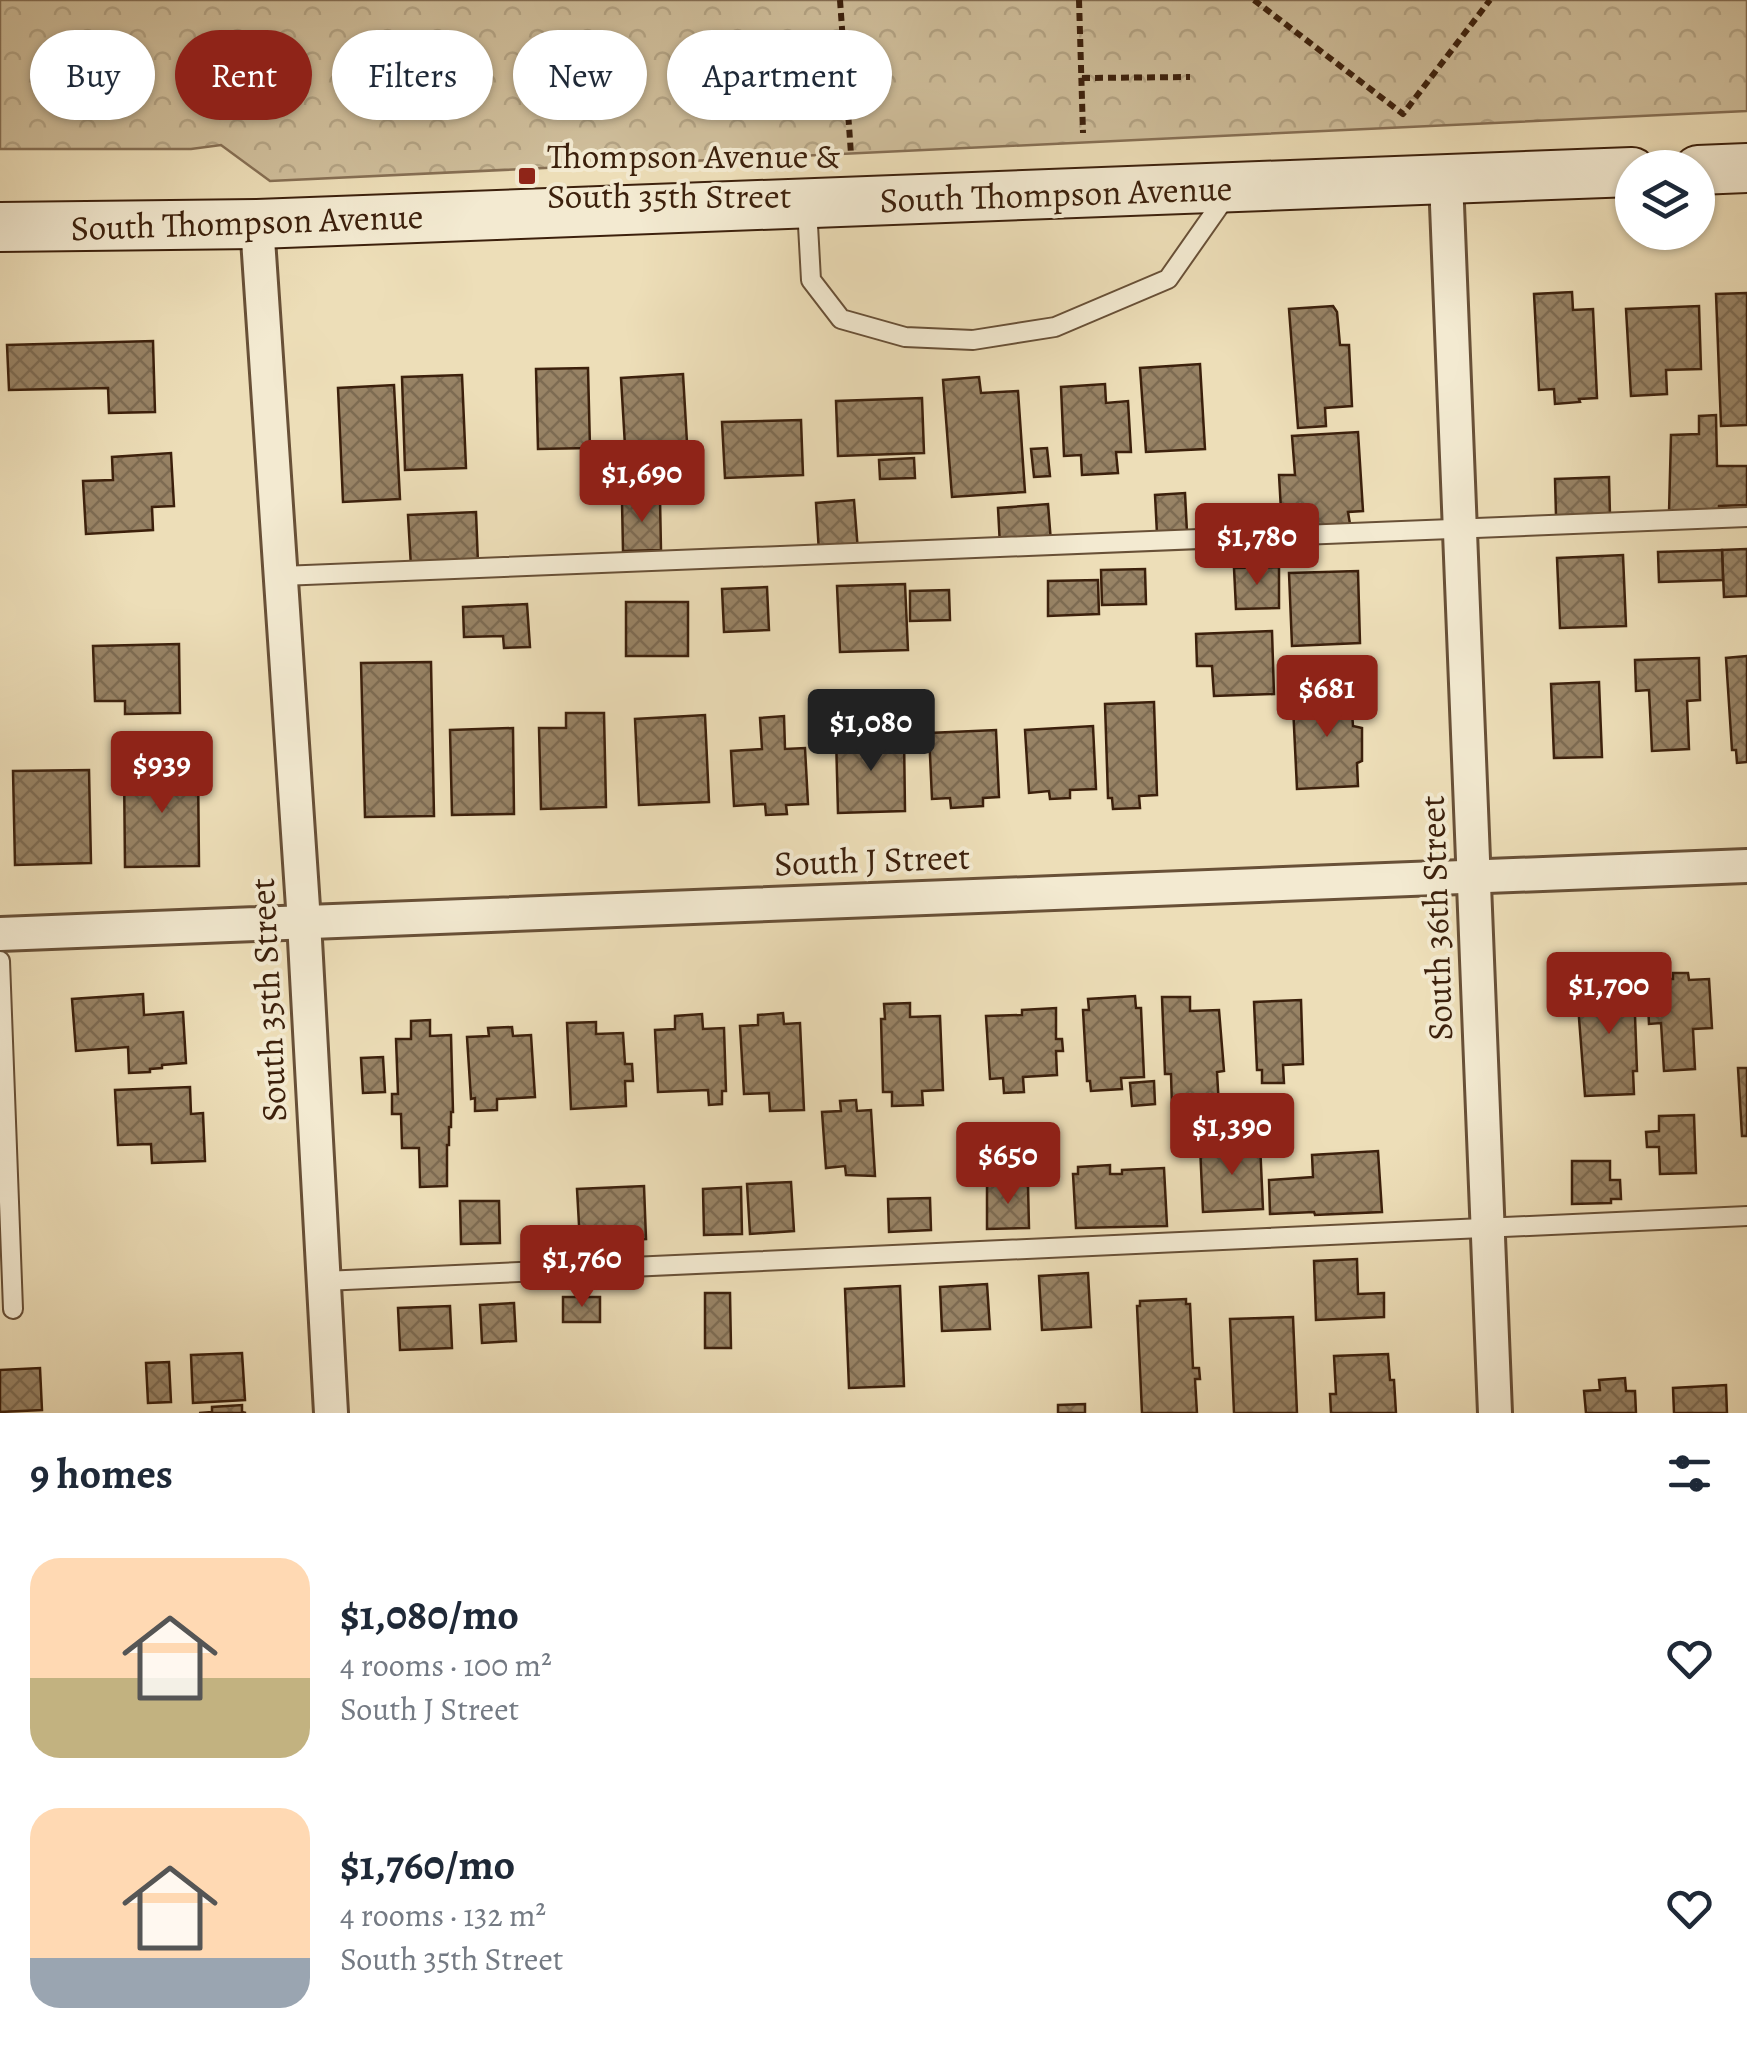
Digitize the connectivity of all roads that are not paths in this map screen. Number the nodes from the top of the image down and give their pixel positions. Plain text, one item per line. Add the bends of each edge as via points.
1 (1747, 168) edge
2 (1715, 169) edge
3 (1615, 173) edge
4 (1446, 180) junction
5 (1232, 188) junction
6 (806, 203) junction
7 (258, 224) junction
8 (0, 227) edge
9 (1747, 516) edge
10 (1460, 527) junction
11 (281, 576) junction
12 (1747, 866) edge
13 (1474, 876) junction
14 (304, 922) junction
15 (0, 934) edge
16 (0, 961) edge
17 (1747, 1216) edge
18 (1488, 1228) junction
19 (324, 1281) junction
20 (13, 1309) dead end
21 (330, 1413) edge
22 (1495, 1413) edge

1 - 2 main road
3 - 4 main road, South Thompson Avenue
4 - 5 main road, South Thompson Avenue
4 - 10 street, South 36th Street
5 - 6 main road, South Thompson Avenue
5 - 6 lane via 1168,279 1055,327 973,340 905,337 841,319 811,280
6 - 7 main road, South Thompson Avenue
7 - 8 main road, South Thompson Avenue
7 - 11 street, South 35th Street
9 - 10 lane
10 - 11 lane
10 - 13 street, South 36th Street
11 - 14 street, South 35th Street
12 - 13 street, South J Street
13 - 14 street, South J Street
13 - 18 street, South 36th Street
14 - 15 street, South J Street
14 - 19 street, South 35th Street
16 - 20 lane
17 - 18 lane
18 - 19 lane
18 - 22 street, South 36th Street
19 - 21 street, South 35th Street

